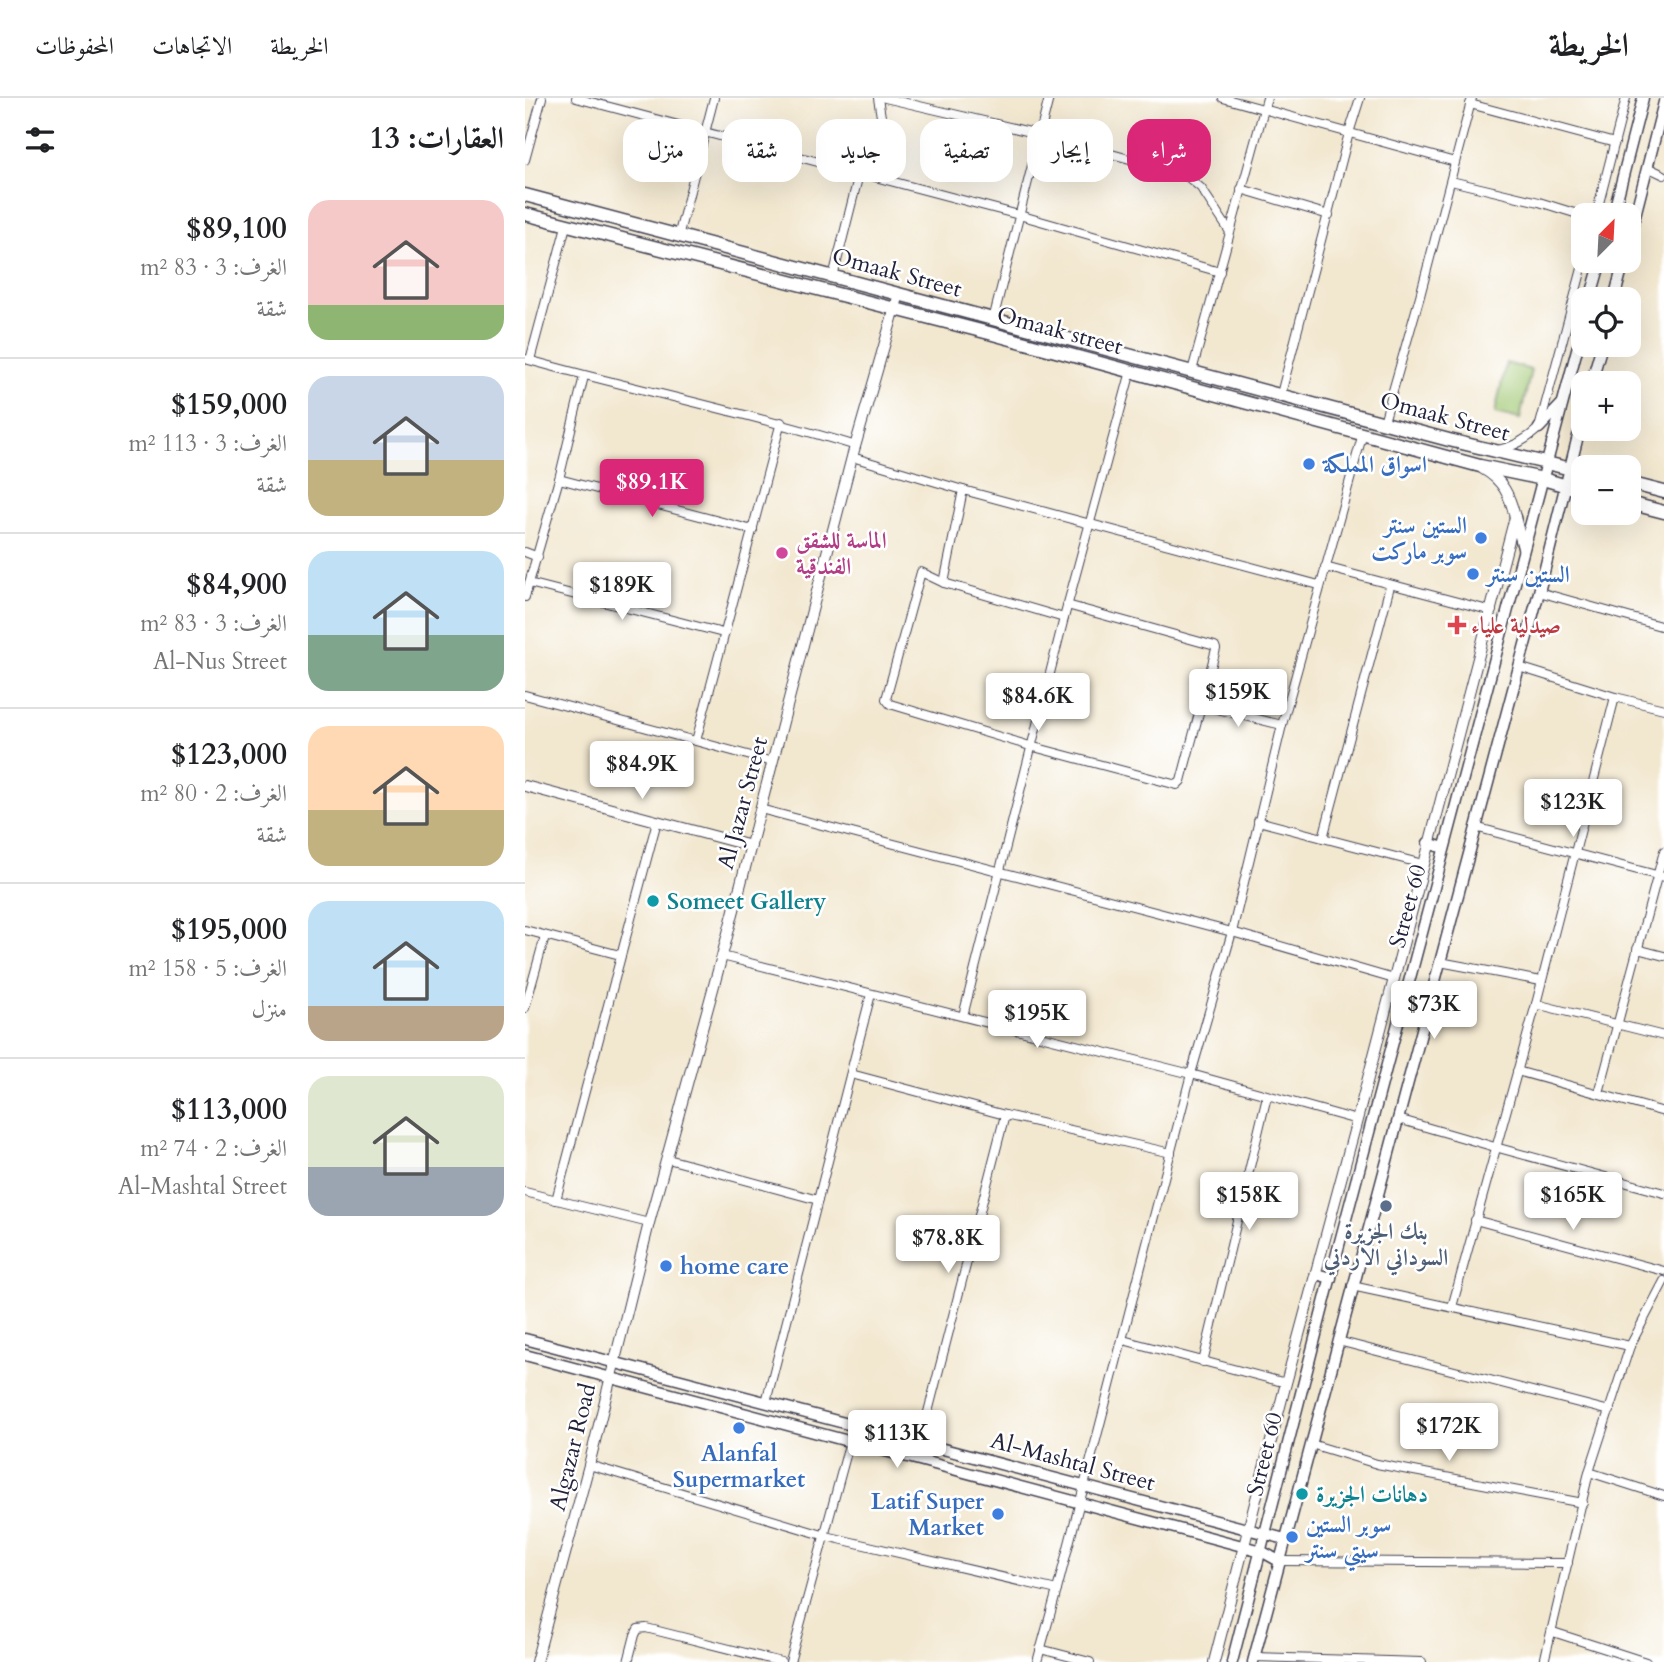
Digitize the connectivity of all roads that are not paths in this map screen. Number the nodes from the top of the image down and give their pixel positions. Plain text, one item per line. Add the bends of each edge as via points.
1 (542, 98) edge
2 (576, 98) edge
3 (714, 98) edge
4 (879, 98) edge
5 (885, 98) edge
6 (1049, 98) edge
7 (1223, 98) edge
8 (1268, 98) edge
9 (1360, 98) edge
10 (1626, 98) edge
11 (1643, 98) edge
12 (1471, 101) edge
13 (1664, 102) edge
14 (1265, 109) junction
15 (651, 119) edge
16 (882, 119) edge
17 (1043, 119) edge
18 (708, 122) edge
19 (1027, 131) edge
20 (1349, 133) junction
21 (708, 135) edge
22 (1615, 143) junction
23 (1113, 154) edge
24 (525, 160) edge
25 (1455, 162) junction
26 (816, 163) edge
27 (1649, 169) junction
28 (1664, 175) edge
29 (1451, 181) junction
30 (692, 182) edge
31 (857, 182) edge
32 (890, 182) edge
33 (1027, 182) edge
34 (1241, 189) junction
35 (525, 195) edge
36 (1599, 203) edge
37 (1616, 203) edge
38 (1639, 203) edge
39 (1571, 212) edge
40 (525, 214) edge
41 (1019, 215) junction
42 (1329, 215) junction
43 (566, 226) junction
44 (1230, 232) junction
45 (678, 237) junction
46 (1220, 272) junction
47 (1581, 273) edge
48 (833, 277) junction
49 (899, 294) junction
50 (895, 309) junction
51 (993, 320) junction
52 (1575, 357) edge
53 (528, 360) edge
54 (1131, 371) junction
55 (1192, 371) junction
56 (584, 376) junction
57 (1281, 394) junction
58 (1564, 402) junction
59 (781, 422) junction
60 (1384, 422) junction
61 (1539, 428) junction
62 (1363, 433) junction
63 (1577, 441) edge
64 (856, 446) junction
65 (1493, 451) junction
66 (852, 457) junction
67 (1548, 463) junction
68 (1480, 467) junction
69 (1570, 469) junction
70 (559, 479) junction
71 (1543, 479) junction
72 (1566, 486) junction
73 (1641, 486) edge
74 (1571, 487) edge
75 (964, 490) junction
76 (1664, 492) edge
77 (1641, 506) edge
78 (1664, 512) edge
79 (1515, 517) junction
80 (1089, 523) junction
81 (753, 530) junction
82 (525, 552) edge
83 (1523, 553) junction
84 (538, 556) junction
85 (1325, 567) junction
86 (529, 583) junction
87 (944, 583) junction
88 (1319, 585) junction
89 (1390, 586) junction
90 (1539, 592) junction
91 (525, 597) edge
92 (1067, 605) junction
93 (1492, 611) junction
94 (1064, 618) junction
95 (1664, 626) edge
96 (723, 634) junction
97 (1519, 667) junction
98 (525, 695) edge
99 (1615, 697) junction
100 (1201, 705) junction
101 (1664, 709) edge
102 (1282, 724) junction
103 (696, 741) junction
104 (1030, 746) junction
105 (773, 762) junction
106 (525, 786) edge
107 (761, 809) junction
108 (657, 821) junction
109 (1258, 821) junction
110 (1475, 827) junction
111 (1323, 838) junction
112 (1428, 843) junction
113 (751, 846) junction
114 (1444, 848) junction
115 (1664, 851) edge
116 (1573, 854) junction
117 (1423, 864) junction
118 (999, 871) junction
119 (1661, 876) edge
120 (525, 930) edge
121 (1232, 932) junction
122 (545, 936) junction
123 (1637, 949) junction
124 (620, 955) junction
125 (722, 956) junction
126 (1664, 956) edge
127 (1440, 962) junction
128 (1394, 979) junction
129 (1541, 981) junction
130 (871, 994) junction
131 (1406, 994) junction
132 (1429, 999) junction
133 (1536, 1004) junction
134 (525, 1008) edge
135 (963, 1016) junction
136 (1399, 1019) junction
137 (1619, 1024) junction
138 (1422, 1026) junction
139 (1664, 1036) edge
140 (1517, 1071) junction
141 (851, 1074) junction
142 (1191, 1074) junction
143 (1599, 1093) junction
144 (1267, 1096) junction
145 (1664, 1112) edge
146 (1005, 1115) junction
147 (1398, 1118) junction
148 (1357, 1120) junction
149 (1495, 1147) junction
150 (1171, 1153) junction
151 (668, 1159) junction
152 (525, 1192) edge
153 (1664, 1193) edge
154 (556, 1200) junction
155 (818, 1200) junction
156 (1475, 1220) junction
157 (649, 1223) junction
158 (1664, 1271) edge
159 (1315, 1274) junction
160 (1331, 1278) junction
161 (1664, 1281) edge
162 (1352, 1286) junction
163 (1452, 1307) junction
164 (525, 1339) edge
165 (1123, 1340) junction
166 (1338, 1341) junction
167 (1630, 1346) junction
168 (525, 1355) edge
169 (613, 1362) junction
170 (1203, 1362) junction
171 (609, 1377) junction
172 (1286, 1382) junction
173 (766, 1402) junction
174 (1610, 1410) junction
175 (850, 1441) junction
176 (920, 1443) junction
177 (1311, 1444) junction
178 (589, 1465) junction
179 (1589, 1472) junction
180 (1083, 1486) junction
181 (1664, 1496) edge
182 (1079, 1502) junction
183 (1583, 1503) junction
184 (1249, 1529) junction
185 (1266, 1534) junction
186 (826, 1536) junction
187 (1285, 1539) junction
188 (1245, 1546) junction
189 (1261, 1550) junction
190 (1279, 1561) junction
191 (1568, 1563) junction
192 (1057, 1590) junction
193 (1553, 1632) junction
194 (1040, 1649) junction
195 (1253, 1659) edge
196 (536, 1662) edge
197 (628, 1662) edge
198 (781, 1662) edge
199 (790, 1662) edge
200 (1037, 1662) edge
201 (1090, 1662) edge
202 (1214, 1662) edge
203 (1232, 1662) edge
204 (1422, 1662) edge
205 (1544, 1662) edge
206 (1646, 1662) edge

1 - 24 street
2 - 15 street
3 - 18 street
4 - 16 street
5 - 19 street
6 - 17 street
7 - 14 street
8 - 14 street
9 - 20 street
10 - 22 street
11 - 37 main road
12 - 22 street
12 - 25 street
13 - 27 main road
14 - 20 street
14 - 34 street
20 - 25 street
20 - 42 street
21 - 26 street
22 - 36 street
23 - 44 street via 1184,174 1201,188
25 - 29 street
27 - 28 street
27 - 38 main road
29 - 39 street
29 - 60 street
30 - 45 street
31 - 48 street
32 - 41 street
33 - 41 street
34 - 42 street
34 - 44 street
35 - 45 main road, Omaak Street
40 - 43 main road, Omaak street
41 - 46 street
41 - 51 street
42 - 57 street
43 - 50 main road, Omaak street
43 - 53 street
44 - 46 street
45 - 48 main road, Omaak Street
46 - 55 street
47 - 61 street
48 - 49 main road, Omaak Street
49 - 50 street, Al Jazar Street
49 - 51 main road, Omaak Street
50 - 54 main road, Omaak street
50 - 64 street, Al Jazar Street
51 - 55 main road, Omaak Street
52 - 58 main road, Street 60
53 - 56 street
54 - 62 main road, Omaak street
54 - 80 street
55 - 57 main road, Omaak Street
56 - 59 street
56 - 70 street
57 - 60 main road, Omaak Street
58 - 61 main road
58 - 67 main road, Street 60
59 - 64 street
59 - 81 street
60 - 65 main road, Omaak Street
61 - 65 street via 1514,446
62 - 68 main road, Omaak street
62 - 85 street
63 - 69 main road, Street 60
64 - 66 street, Al Jazar Street
65 - 67 main road, Omaak Street
66 - 75 street
66 - 105 street, Al Jazar Street
67 - 69 main road, Omaak Street
67 - 71 main road, Street 60
68 - 71 main road, Omaak street
68 - 79 street via 1499,480
69 - 72 main road, Street 60
70 - 81 street
70 - 84 street
71 - 72 main road, Omaak street
71 - 83 main road, Street 60
72 - 74 main road, Omaak street
72 - 90 main road, Street 60
73 - 76 main road
75 - 80 street
75 - 87 street
77 - 78 main road
79 - 83 main road
79 - 93 street
80 - 88 street
80 - 92 street
81 - 96 street
82 - 84 street
83 - 114 main road, Street 60
84 - 86 street
85 - 88 street
85 - 89 street
86 - 91 street
86 - 96 street
87 - 94 street
87 - 104 street via 921,572 886,699 890,704
88 - 102 street
89 - 93 street
89 - 111 street
90 - 95 street
90 - 97 main road, Street 60
92 - 94 street
92 - 100 street via 1215,646
93 - 112 street
94 - 104 street
96 - 103 street
97 - 99 street
97 - 110 main road, Street 60
98 - 103 street
99 - 101 street
99 - 116 street
100 - 102 street
100 - 104 street via 1177,785
102 - 109 street
103 - 105 street
104 - 118 street
105 - 107 street, Al Jazar Street
106 - 108 street
107 - 113 street, Al Jazar Street
107 - 118 street
108 - 113 street
108 - 124 street
109 - 111 street
109 - 121 street
110 - 116 street
110 - 127 main road, Street 60
111 - 117 street
112 - 114 main road
112 - 117 street
113 - 125 street, Al Jazar Street
114 - 131 main road, Street 60
115 - 119 street
116 - 119 street
116 - 129 street
117 - 128 street
118 - 121 street
118 - 135 street
119 - 123 street
120 - 122 street
121 - 128 street
121 - 142 street
122 - 124 street
122 - 134 street
123 - 126 street
123 - 137 street
124 - 154 street
125 - 130 street
125 - 151 street, Al Jazar Street
127 - 129 street
127 - 132 main road, Street 60
128 - 148 street
129 - 133 street
130 - 135 street
130 - 141 street
131 - 132 main road
131 - 136 main road, Street 60
132 - 138 main road, Street 60
133 - 137 street
133 - 140 street
135 - 142 street
136 - 138 main road
136 - 160 main road, Street 60
137 - 139 street
137 - 143 street
138 - 147 main road, Street 60
140 - 143 street
140 - 149 street
141 - 146 street
141 - 155 street
142 - 144 street
142 - 150 street
143 - 145 street
144 - 148 street
144 - 170 street
146 - 150 street
146 - 176 street
147 - 149 street
147 - 162 main road, Street 60
148 - 159 street
149 - 153 street
149 - 156 street
150 - 165 street
151 - 155 street
151 - 157 street, Al Jazar Street
152 - 154 street
154 - 157 street
155 - 173 street
156 - 158 street
156 - 163 street
157 - 169 street, Al Jazar Street
159 - 160 main road
159 - 172 street
160 - 185 main road, Street 60
161 - 167 street
162 - 163 street
162 - 166 main road, Street 60
163 - 167 street
164 - 169 main road, Al-Mashtal Street
165 - 170 street
165 - 180 street
166 - 174 street
166 - 177 main road, Street 60
167 - 174 street
168 - 171 main road, Al-Mashtal Street
169 - 171 street, Algazar Road
169 - 173 main road, Al-Mashtal Street
170 - 172 street
171 - 175 main road, Al-Mashtal Street
171 - 178 street, Algazar Road
172 - 184 street
173 - 176 main road, Al-Mashtal Street
174 - 179 street
175 - 182 main road, Al-Mashtal Street
175 - 186 street
176 - 180 main road, Al-Mashtal Street
177 - 183 street via 1377,1464
177 - 187 main road, Street 60
178 - 186 street
178 - 196 street, Algazar Road
179 - 181 street
179 - 183 street
180 - 182 street
180 - 184 main road, Al-Mashtal Street
182 - 188 main road, Al-Mashtal Street
182 - 192 street
183 - 191 street
184 - 185 main road, Al-Mashtal Street
184 - 188 street
185 - 187 main road, Al-Mashtal Street
185 - 189 main road, Street 60
186 - 192 street
186 - 199 street
187 - 190 main road, Street 60
188 - 189 main road, Al-Mashtal Street
188 - 202 street
189 - 190 main road, Al-Mashtal Street
189 - 203 main road, Street 60
190 - 191 street
190 - 195 main road, Street 60
191 - 193 street
192 - 194 street
193 - 205 street
193 - 206 street
194 - 200 street
194 - 201 street
195 - 204 street
197 - 198 street via 638,1629 646,1628

